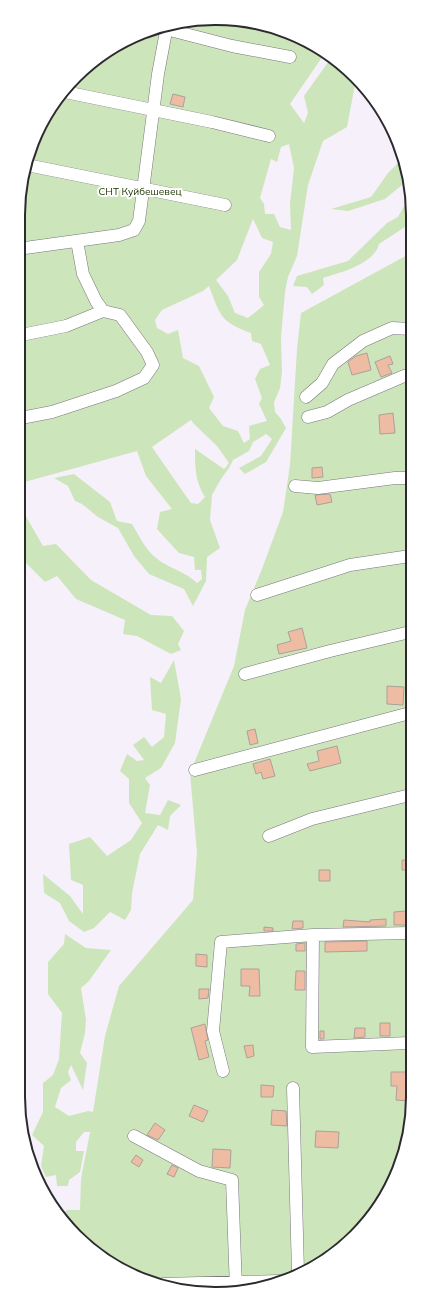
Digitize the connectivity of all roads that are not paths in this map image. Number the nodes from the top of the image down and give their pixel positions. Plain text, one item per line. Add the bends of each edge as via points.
1 (172, 30) edge
2 (165, 31) edge
3 (290, 57) dead end
4 (70, 93) edge
5 (154, 110) junction
6 (269, 136) dead end
7 (31, 166) edge
8 (143, 189) junction
9 (225, 205) dead end
10 (77, 241) junction
11 (25, 248) edge
12 (103, 311) junction
13 (406, 329) edge
14 (25, 334) edge
15 (406, 376) edge
16 (306, 396) dead end
17 (25, 417) edge
18 (308, 417) dead end
19 (406, 478) edge
20 (294, 486) dead end
21 (406, 557) edge
22 (257, 595) dead end
23 (406, 633) edge
24 (245, 674) dead end
25 (406, 713) edge
26 (194, 770) dead end
27 (406, 796) edge
28 (269, 836) dead end
29 (406, 933) edge
30 (313, 935) junction
31 (406, 1043) edge
32 (223, 1071) dead end
33 (293, 1088) dead end
34 (134, 1136) dead end
35 (298, 1268) edge
36 (189, 1285) edge
37 (234, 1286) edge
38 (236, 1286) edge

1 - 3 lane via 232,46
2 - 5 lane
4 - 5 lane
5 - 6 lane
5 - 8 lane
7 - 8 lane
8 - 9 lane
8 - 10 lane via 139,221 134,230 119,235
10 - 11 lane
10 - 12 lane via 83,274
12 - 14 lane via 66,326
12 - 17 lane via 120,315 147,352 153,365 144,378 116,391 52,412
13 - 16 lane via 392,328 363,341 333,364 322,383
15 - 18 lane via 348,400 327,412
19 - 20 lane via 318,488
21 - 22 lane via 350,565
23 - 24 lane
25 - 26 lane
27 - 28 lane via 312,819
29 - 30 lane
30 - 31 lane via 312,1047
30 - 32 lane via 221,942 213,1031
33 - 35 lane
34 - 38 lane via 198,1171 232,1180
36 - 37 lane

